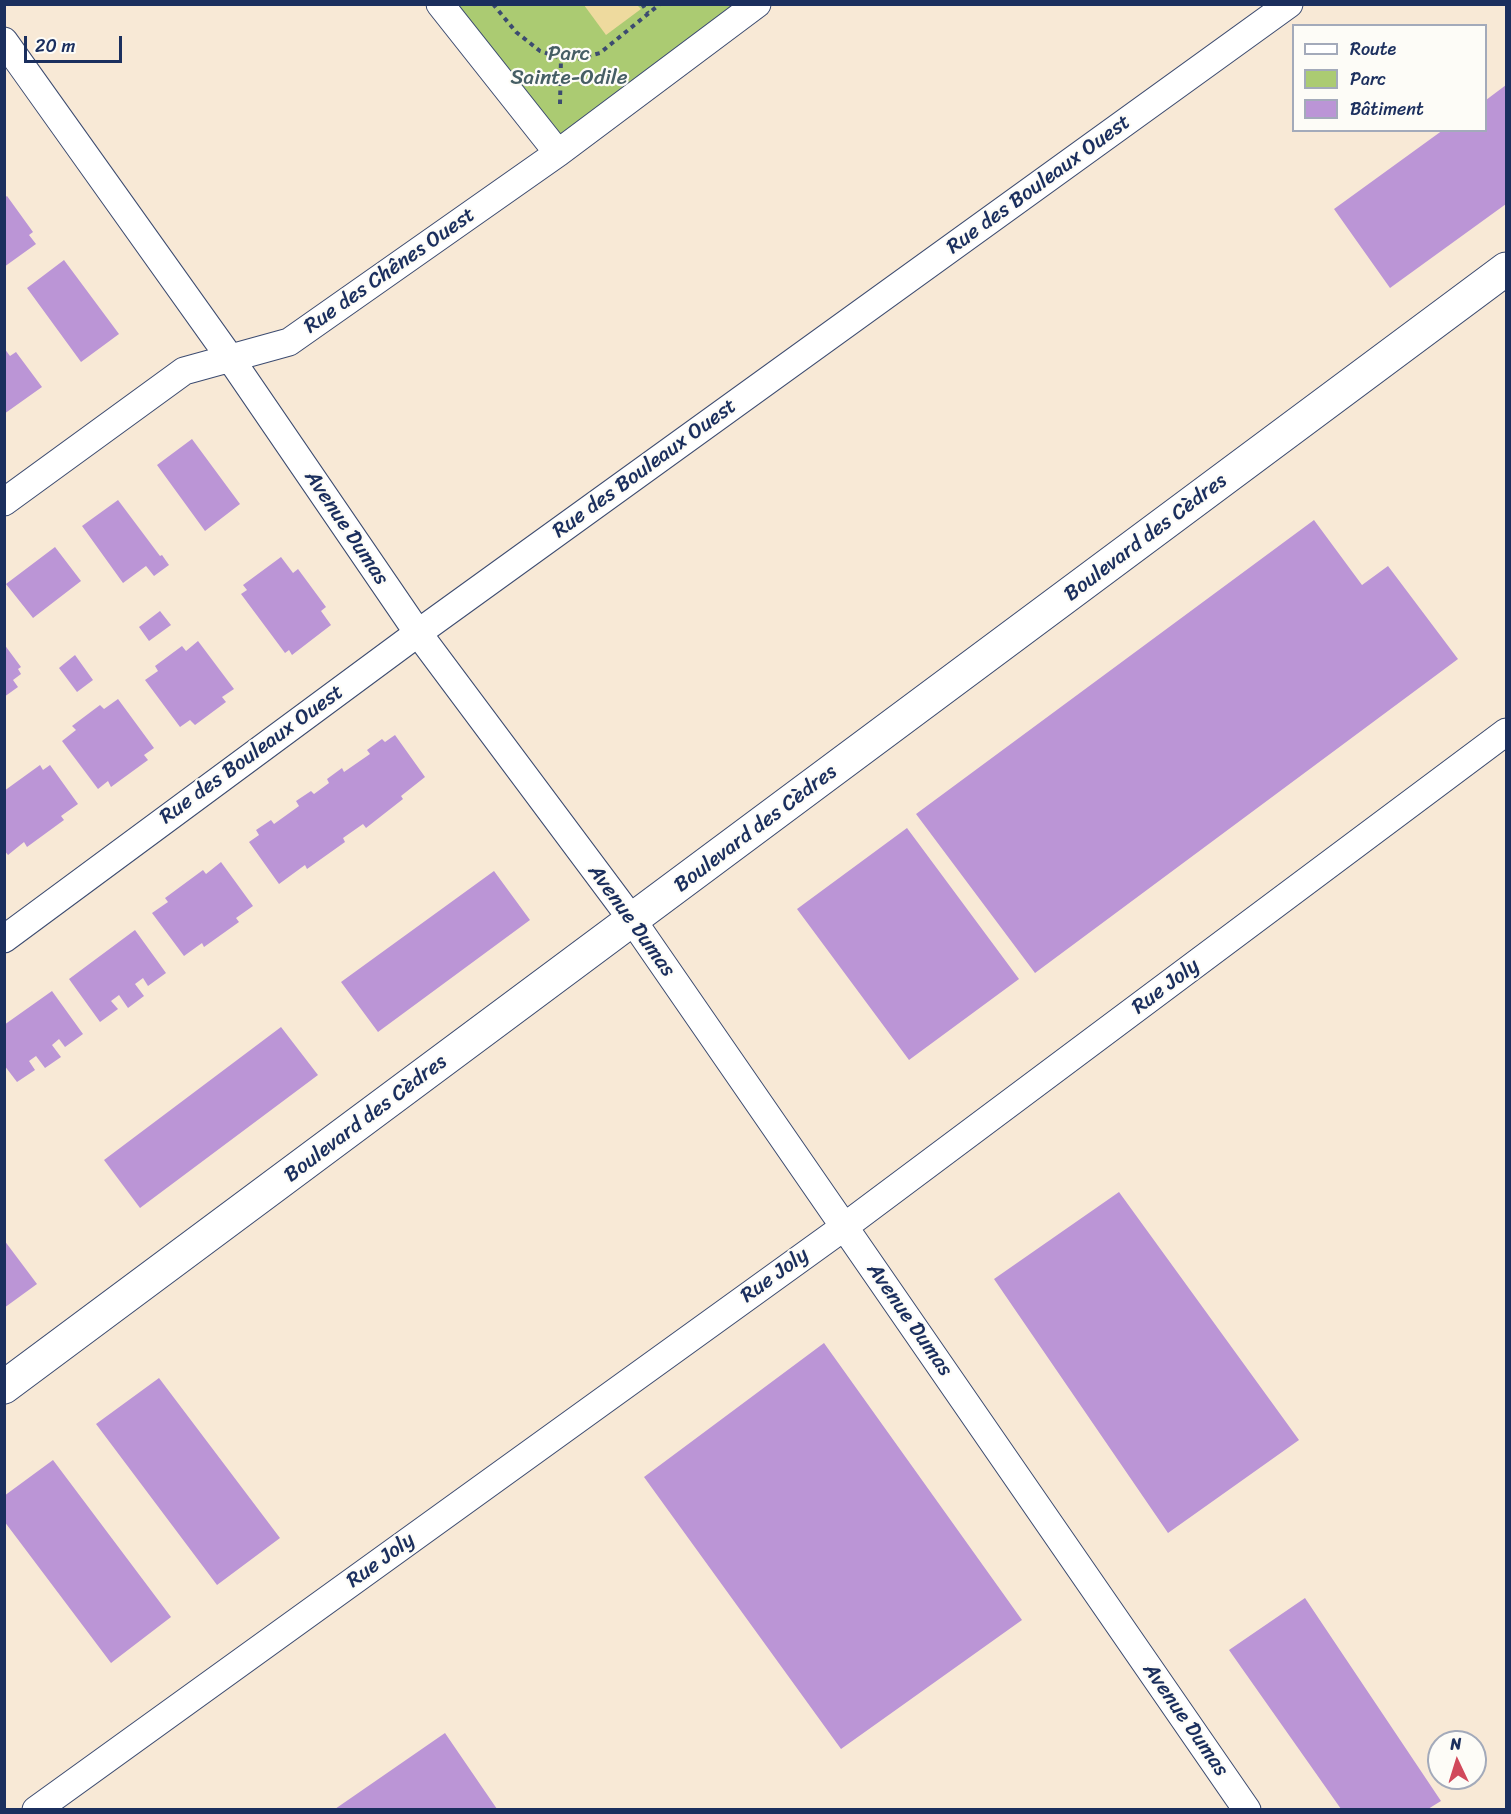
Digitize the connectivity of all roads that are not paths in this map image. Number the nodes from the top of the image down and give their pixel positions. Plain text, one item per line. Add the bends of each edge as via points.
1 (440, 4) edge
2 (757, 4) edge
3 (1289, 4) edge
4 (4, 41) edge
5 (558, 153) junction
6 (1506, 269) edge
7 (230, 358) junction
8 (4, 502) edge
9 (418, 633) junction
10 (1506, 732) edge
11 (633, 921) junction
12 (4, 939) edge
13 (844, 1227) junction
14 (4, 1387) edge
15 (36, 1809) edge
16 (1247, 1809) edge

1 - 5 street
2 - 5 street, Rue des Chênes Ouest
3 - 9 street, Rue des Bouleaux Ouest
4 - 7 street, Avenue Dumas
5 - 7 street, Rue des Chênes Ouest via 289,342
6 - 11 street, Boulevard des Cèdres
7 - 8 street, Rue des Chênes Ouest via 184,371
7 - 9 street, Avenue Dumas
9 - 11 street, Avenue Dumas
9 - 12 street, Rue des Bouleaux Ouest
10 - 13 street, Rue Joly
11 - 13 street, Avenue Dumas
11 - 14 street, Boulevard des Cèdres
13 - 15 street, Rue Joly
13 - 16 street, Avenue Dumas

